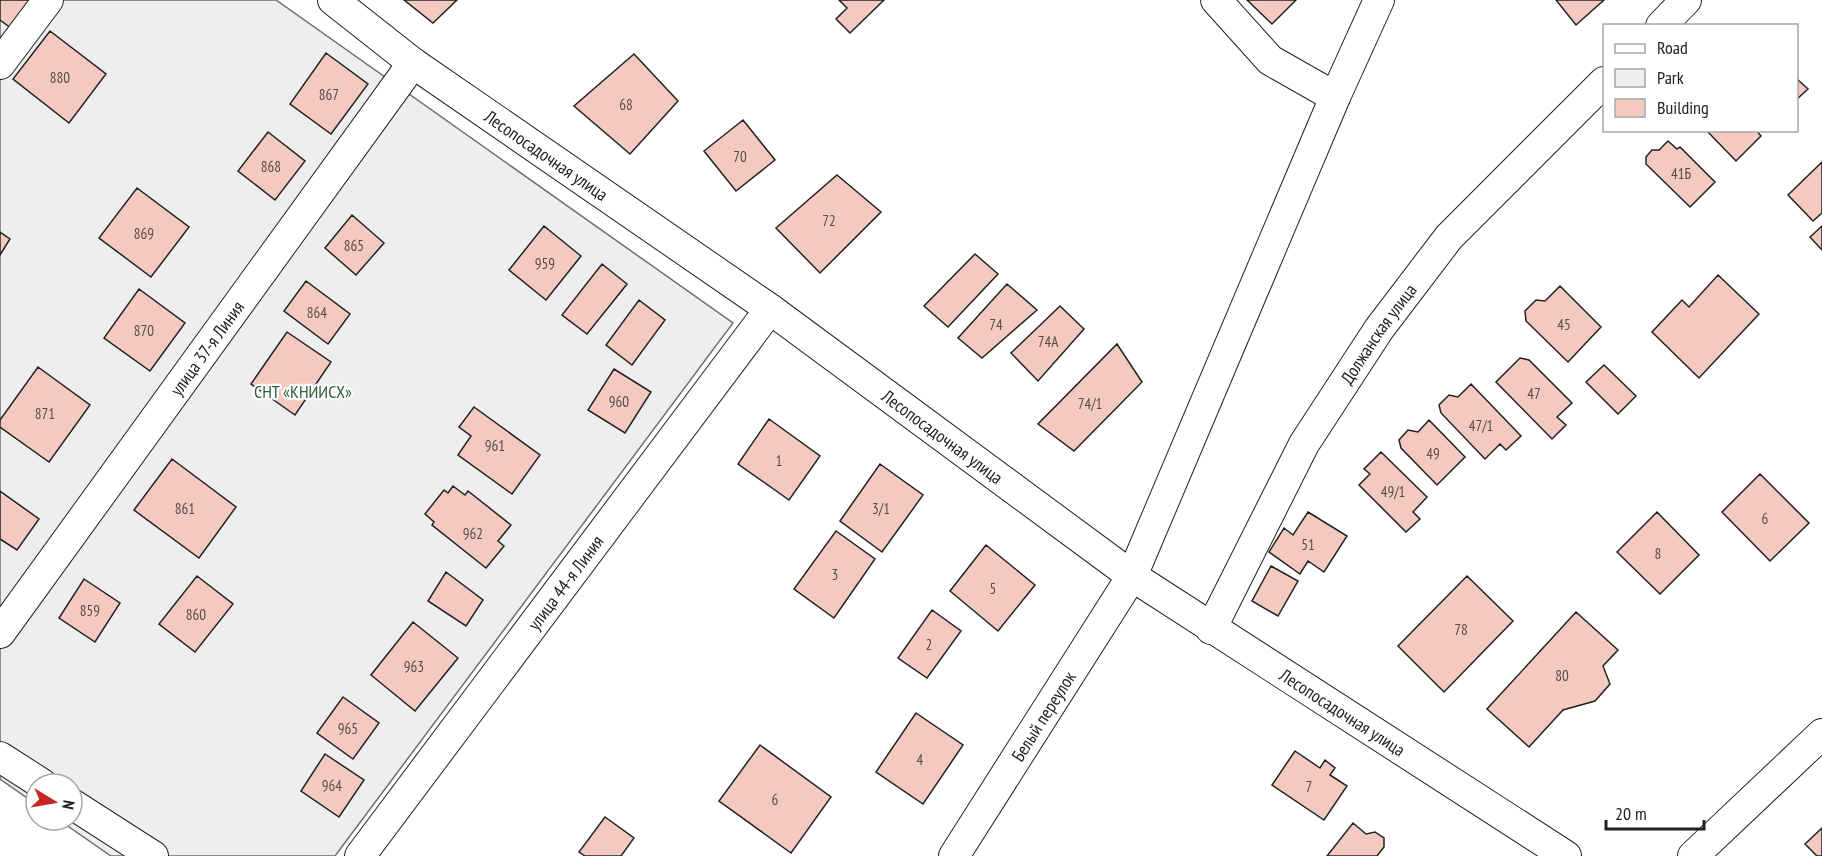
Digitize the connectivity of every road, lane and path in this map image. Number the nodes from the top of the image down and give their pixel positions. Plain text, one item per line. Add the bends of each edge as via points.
1 (48, 0) edge
2 (333, 0) edge
3 (1216, 0) edge
4 (1379, 0) edge
5 (1686, 0) edge
6 (1663, 24) edge
7 (413, 63) junction
8 (0, 64) edge
9 (1603, 84) edge
10 (1335, 97) junction
11 (770, 309) junction
12 (1132, 576) junction
13 (1211, 629) junction
14 (0, 633) edge
15 (1822, 734) edge
16 (0, 757) edge
17 (24, 772) edge
18 (84, 812) edge
19 (153, 856) edge
20 (360, 856) edge
21 (954, 856) edge
22 (1566, 856) edge
23 (1693, 856) edge

1 - 8 street
2 - 7 street, Лесопосадочная улица
3 - 10 street via 1270,60
4 - 10 street
5 - 6 street
7 - 11 street, Лесопосадочная улица
7 - 14 street, улица 37-я Линия
9 - 13 street, Должанская улица via 1449,237 1379,329 1304,444
10 - 12 street
11 - 12 street, Лесопосадочная улица
11 - 20 street, улица 44-я Линия
12 - 13 street, Лесопосадочная улица
12 - 21 street, Белый переулок
13 - 22 street, Лесопосадочная улица
15 - 23 street
16 - 17 street
18 - 19 street

